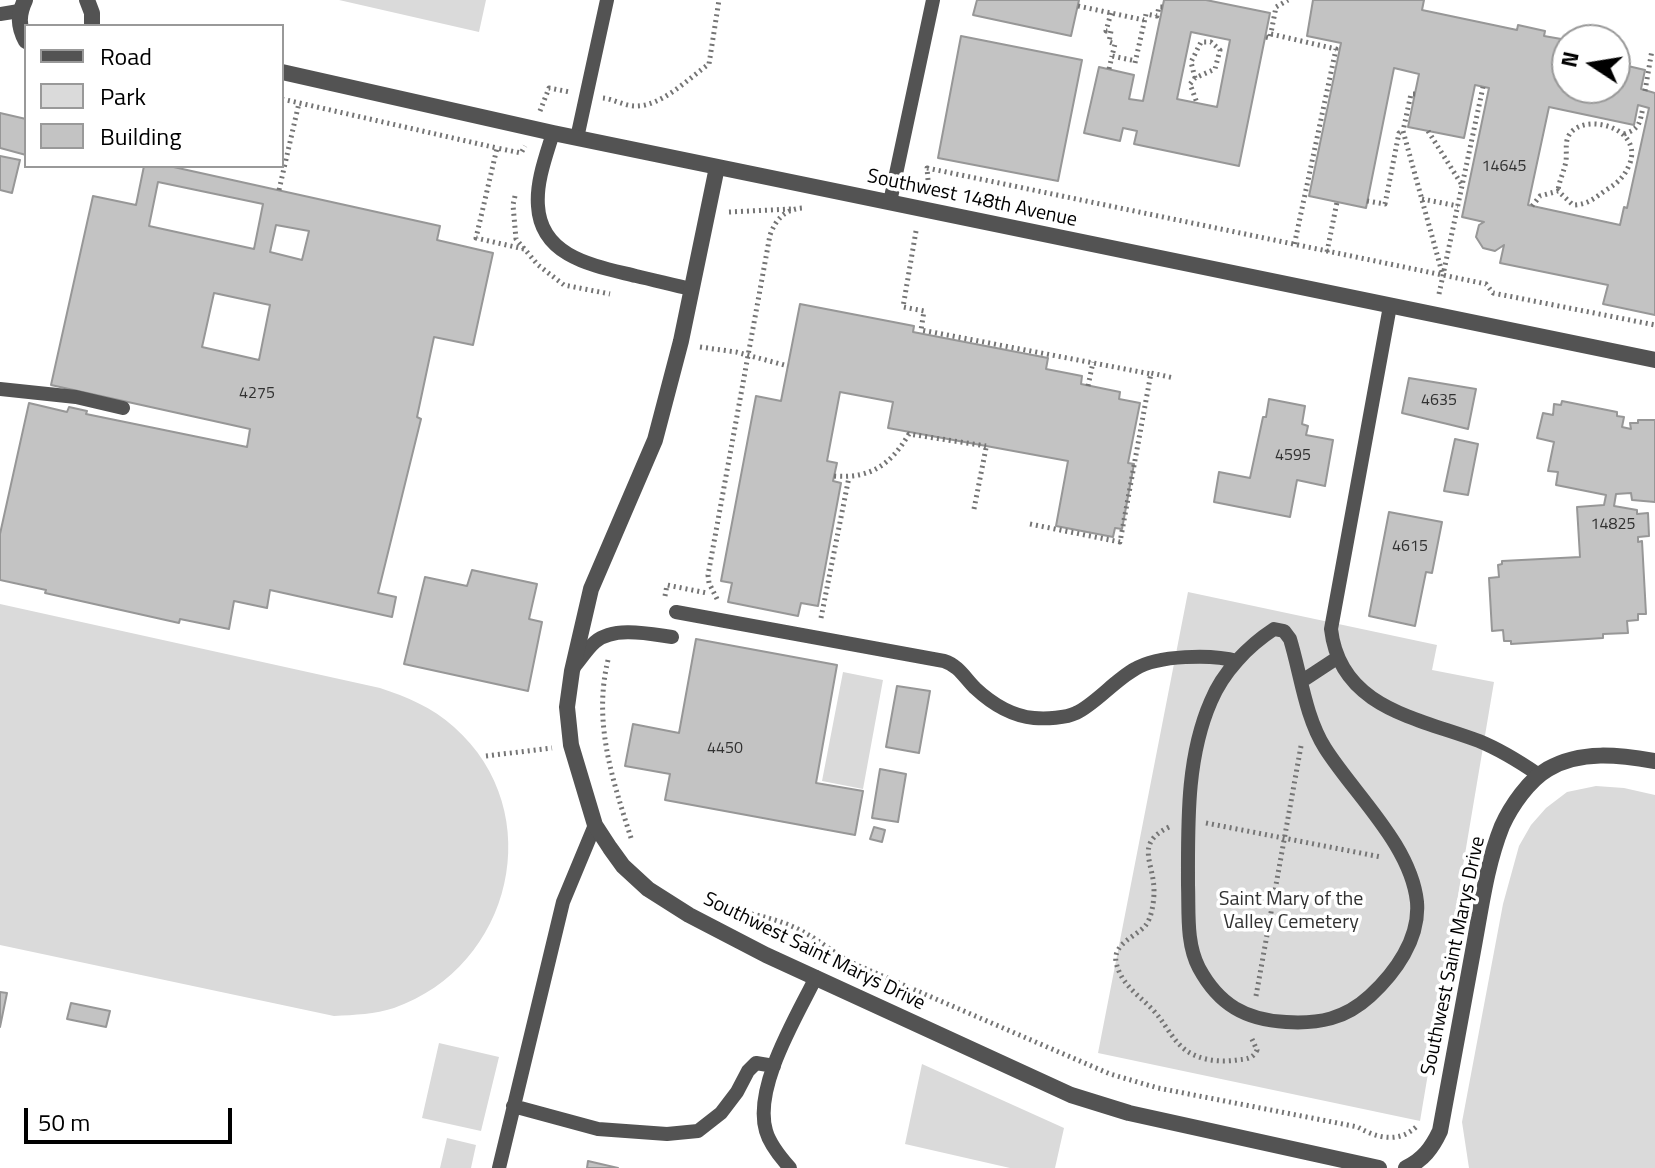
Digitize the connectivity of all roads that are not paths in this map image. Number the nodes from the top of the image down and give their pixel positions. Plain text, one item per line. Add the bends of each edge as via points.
1 (87, 0) edge
2 (607, 0) edge
3 (933, 0) edge
4 (22, 5) edge
5 (0, 14) edge
6 (92, 24) edge
7 (24, 36) edge
8 (284, 72) edge
9 (553, 133) junction
10 (577, 138) junction
11 (717, 167) junction
12 (890, 202) junction
13 (691, 289) junction
14 (1390, 306) junction
15 (1655, 360) edge
16 (0, 389) edge
17 (123, 408) dead end
18 (676, 612) dead end
19 (672, 637) dead end
20 (1337, 658) junction
21 (1237, 661) junction
22 (572, 671) junction
23 (1302, 681) junction
24 (1655, 761) edge
25 (1539, 775) junction
26 (595, 825) junction
27 (816, 977) junction
28 (774, 1066) junction
29 (513, 1106) junction
30 (1424, 1163) edge
31 (499, 1168) edge
32 (790, 1168) edge
33 (1379, 1168) edge
34 (1406, 1168) edge

1 - 6 street
2 - 10 lane
3 - 12 lane
4 - 5 lane
4 - 7 street via 19,25
8 - 9 street, Southwest 148th Avenue
9 - 10 street, Southwest 148th Avenue
9 - 13 lane via 537,202 539,217 558,249 587,264
10 - 11 street, Southwest 148th Avenue
11 - 12 street, Southwest 148th Avenue
11 - 13 street, Southwest Saint Marys Drive
12 - 14 street, Southwest 148th Avenue
13 - 22 street, Southwest Saint Marys Drive via 655,440 591,589
14 - 15 street, Southwest 148th Avenue
14 - 20 lane via 1331,629
16 - 17 lane
18 - 21 lane via 944,661 957,666 993,703 1033,718 1076,713 1138,667 1199,656
19 - 22 lane via 644,633 597,640
20 - 23 lane
20 - 25 lane via 1355,685 1374,700 1505,752
21 - 23 lane via 1258,639 1274,629 1284,631
21 - 23 lane via 1211,699 1191,783 1191,948 1217,994 1236,1010 1267,1021 1316,1023 1341,1016 1384,983 1403,957 1417,904 1403,862 1313,725
22 - 26 street, Southwest Saint Marys Drive via 567,707 571,745
24 - 25 street via 1596,755 1559,763
25 - 30 street, Southwest Saint Marys Drive via 1504,822 1491,860 1440,1131
26 - 27 street, Southwest Saint Marys Drive via 623,866 648,889 689,915
26 - 29 lane via 563,902
27 - 28 lane
27 - 33 street, Southwest Saint Marys Drive via 1100,1105
28 - 29 lane via 756,1063 721,1113 698,1131 667,1134 591,1127
28 - 32 lane via 764,1110 766,1130
29 - 31 lane
30 - 34 street, Southwest Saint Marys Drive

